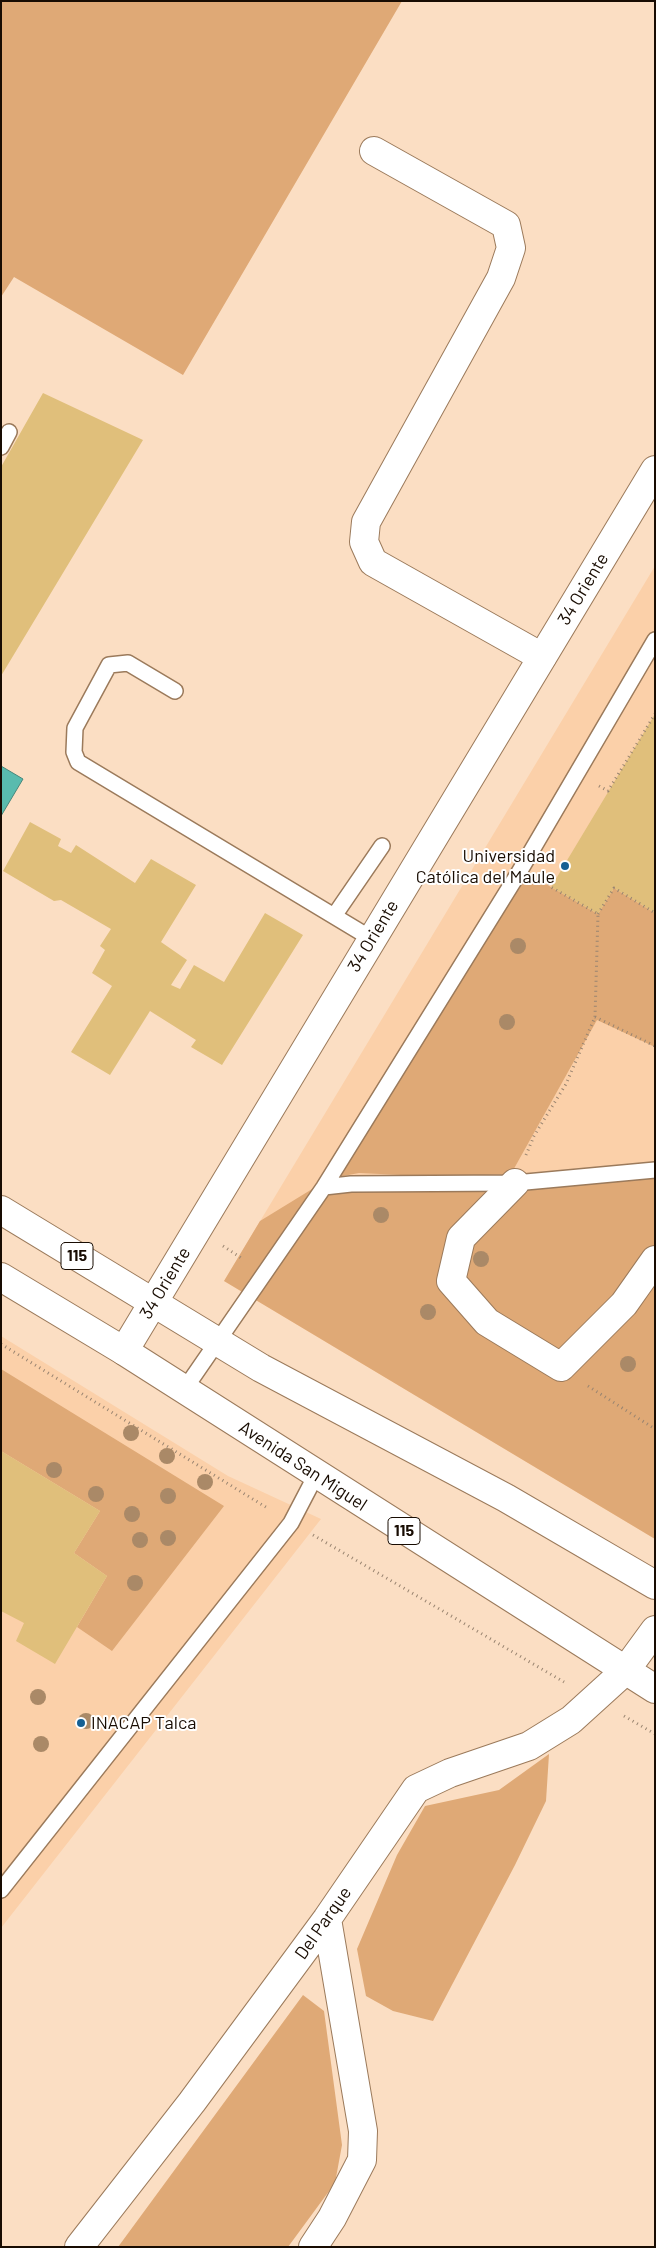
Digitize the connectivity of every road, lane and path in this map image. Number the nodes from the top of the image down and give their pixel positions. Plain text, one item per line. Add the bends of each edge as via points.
1 (374, 151) dead end
2 (9, 432) dead end
3 (1, 447) edge
4 (655, 470) edge
5 (655, 640) edge
6 (542, 656) junction
7 (176, 691) dead end
8 (655, 714) edge
9 (593, 794) dead end
10 (382, 846) dead end
11 (543, 876) dead end
12 (655, 912) edge
13 (598, 914) junction
14 (334, 916) junction
15 (372, 938) junction
16 (595, 1017) junction
17 (655, 1046) edge
18 (655, 1170) edge
19 (515, 1183) junction
20 (324, 1187) junction
21 (1, 1210) edge
22 (196, 1230) junction
23 (655, 1260) edge
24 (265, 1272) junction
25 (1, 1277) edge
26 (153, 1302) junction
27 (217, 1342) junction
28 (1, 1344) edge
29 (124, 1351) junction
30 (561, 1367) junction
31 (184, 1390) junction
32 (655, 1429) edge
33 (316, 1474) junction
34 (291, 1523) junction
35 (655, 1585) edge
36 (655, 1630) edge
37 (625, 1671) junction
38 (655, 1689) edge
39 (593, 1699) junction
40 (655, 1734) edge
41 (1, 1890) edge
42 (327, 1919) junction
43 (79, 2247) edge
44 (313, 2247) edge

1 - 6 main road via 506,224 510,248 501,278 366,522 364,542 373,562
2 - 3 lane
4 - 6 main road, 34 Oriente
5 - 20 lane via 518,874
6 - 15 main road, 34 Oriente
7 - 14 lane via 128,663 109,666 74,728 74,752 78,762
8 - 9 path via 608,791 598,785
10 - 14 lane
11 - 13 path via 552,887
12 - 13 path via 614,888
13 - 16 path
14 - 15 lane
15 - 22 main road, 34 Oriente
16 - 17 path
16 - 19 path via 566,1084 534,1136
18 - 19 lane
19 - 20 lane
19 - 30 main road via 461,1238 451,1281 487,1322
20 - 24 lane
21 - 26 main road, 115
22 - 24 path
22 - 26 main road, 34 Oriente
23 - 30 main road via 624,1304
24 - 27 lane
25 - 29 main road, Avenida San Miguel / 115
26 - 27 main road, 115
26 - 29 main road, 34 Oriente
27 - 31 lane
27 - 35 main road, 115 via 326,1404 506,1498
28 - 34 path
29 - 31 main road, Avenida San Miguel / 115
30 - 32 path
31 - 33 main road, Avenida San Miguel / 115
33 - 34 lane
33 - 37 main road, Avenida San Miguel / 115
34 - 39 path
34 - 41 lane
36 - 37 main road, Del Parque
37 - 38 main road, Avenida San Miguel / 115
37 - 39 main road, Del Parque
39 - 40 path
39 - 42 main road, Del Parque via 571,1720 529,1746 416,1789
42 - 43 main road, Del Parque via 192,2102
42 - 44 main road via 363,2131 362,2160

